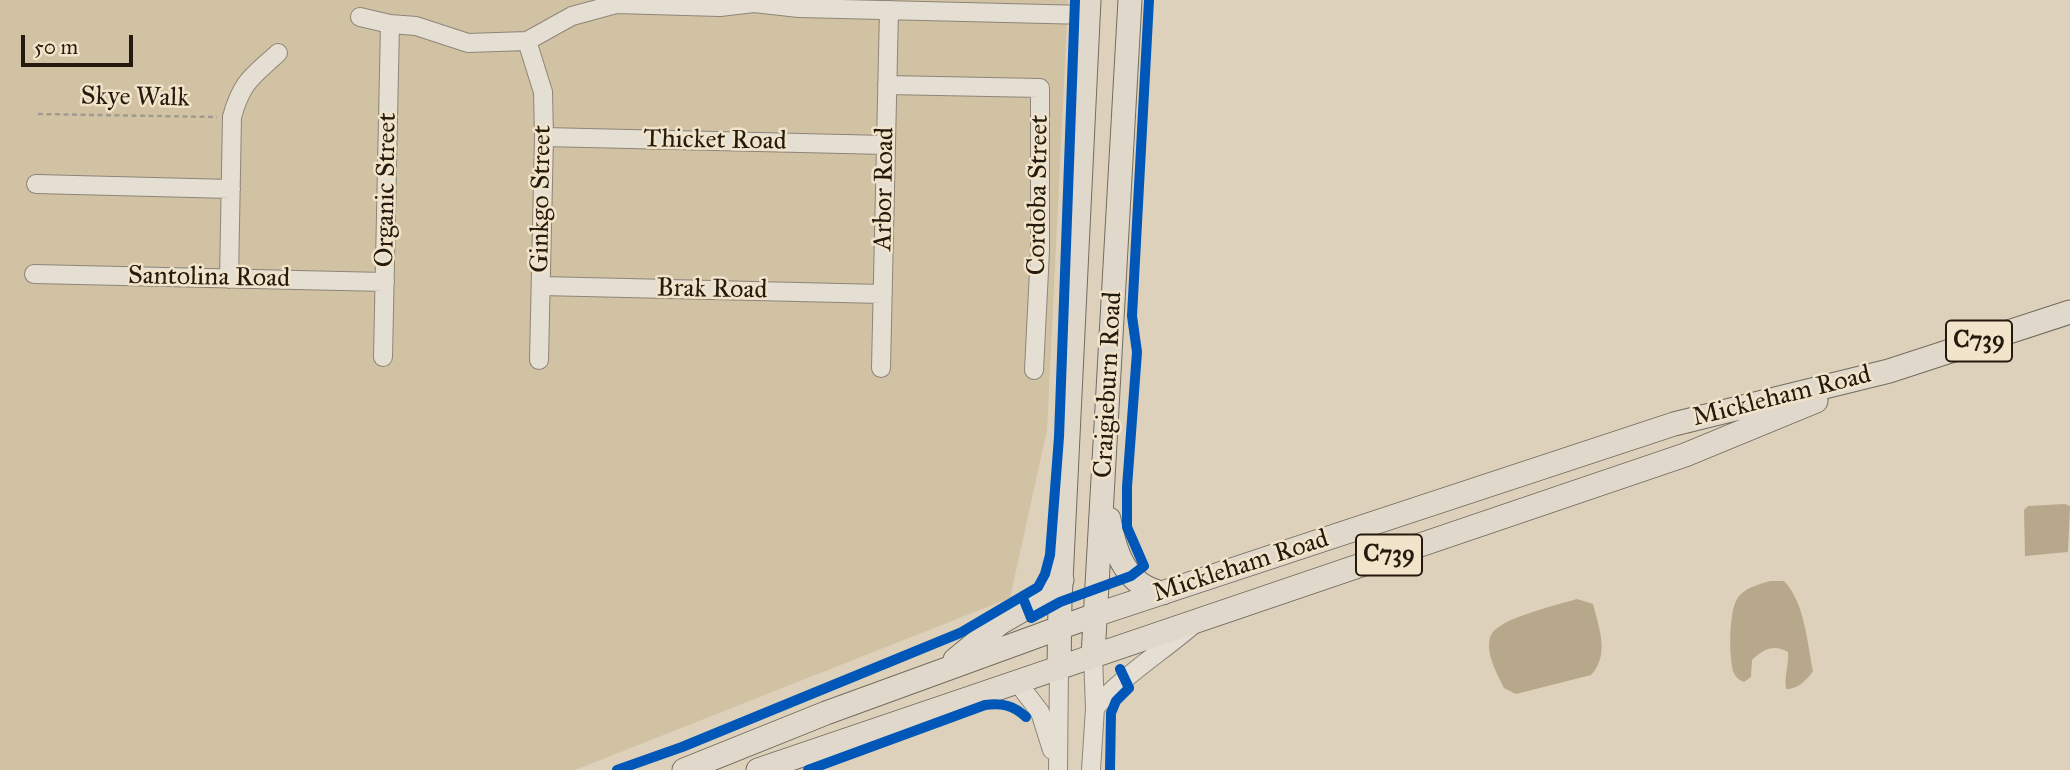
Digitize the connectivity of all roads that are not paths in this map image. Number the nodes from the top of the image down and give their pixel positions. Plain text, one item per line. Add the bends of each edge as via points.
1 (1130, 0) edge
2 (1088, 8) edge
3 (889, 10) junction
4 (360, 17) dead end
5 (390, 24) junction
6 (527, 41) junction
7 (278, 53) dead end
8 (887, 85) junction
9 (544, 137) junction
10 (886, 145) junction
11 (36, 184) dead end
12 (231, 188) junction
13 (34, 274) dead end
14 (229, 279) junction
15 (385, 282) junction
16 (541, 286) junction
17 (883, 294) junction
18 (2070, 312) edge
19 (383, 357) dead end
20 (539, 360) dead end
21 (881, 368) dead end
22 (1034, 370) dead end
23 (1889, 371) junction
24 (1104, 485) junction
25 (1062, 580) junction
26 (1163, 593) junction
27 (1095, 615) junction
28 (1201, 619) junction
29 (1059, 628) junction
30 (1093, 656) junction
31 (1059, 668) junction
32 (942, 670) junction
33 (1017, 682) junction
34 (1095, 708) junction
35 (684, 770) edge
36 (758, 770) edge
37 (1058, 770) edge
38 (1091, 770) edge

1 - 24 main road, Craigieburn Road
2 - 3 street
2 - 25 main road, Craigieburn Road
3 - 6 street via 799,9 754,3 720,7 616,4 572,16
3 - 8 street, Arbor Road
4 - 5 street
5 - 6 street via 415,26 468,43
5 - 15 street, Organic Street
6 - 9 street, Ginkgo Street via 543,92
7 - 12 street via 239,93 232,117
8 - 10 street, Arbor Road
8 - 22 street, Cordoba Street via 1040,88
9 - 10 street, Thicket Road
9 - 16 street, Ginkgo Street
10 - 17 street, Arbor Road
11 - 12 street
12 - 14 street
13 - 14 street, Santolina Road
14 - 15 street, Santolina Road
15 - 19 street, Organic Street
16 - 17 street, Brak Road
16 - 20 street, Ginkgo Street
17 - 21 street, Arbor Road
18 - 23 main road, Mickleham Road / C739
23 - 26 main road, Mickleham Road / C739 via 1674,424
23 - 28 main road, Mickleham Road / C739 via 1685,455
24 - 26 main road via 1122,562 1140,586
24 - 27 main road, Craigieburn Road
25 - 29 main road, Craigieburn Road
25 - 32 main road
26 - 27 main road, Mickleham Road / C739
27 - 29 main road, Mickleham Road / C739
27 - 30 main road, Craigieburn Road
28 - 30 main road, Mickleham Road / C739
28 - 34 street via 1116,685
29 - 31 main road, Craigieburn Road
29 - 32 main road, Mickleham Road / C739
30 - 31 main road, Mickleham Road / C739
30 - 34 street, Craigieburn Road
31 - 33 main road, Mickleham Road / C739
31 - 37 street, Craigieburn Road
32 - 35 main road, Mickleham Road / C739
33 - 36 main road, Mickleham Road / C739
33 - 37 street via 1040,712
34 - 38 street, Craigieburn Road

